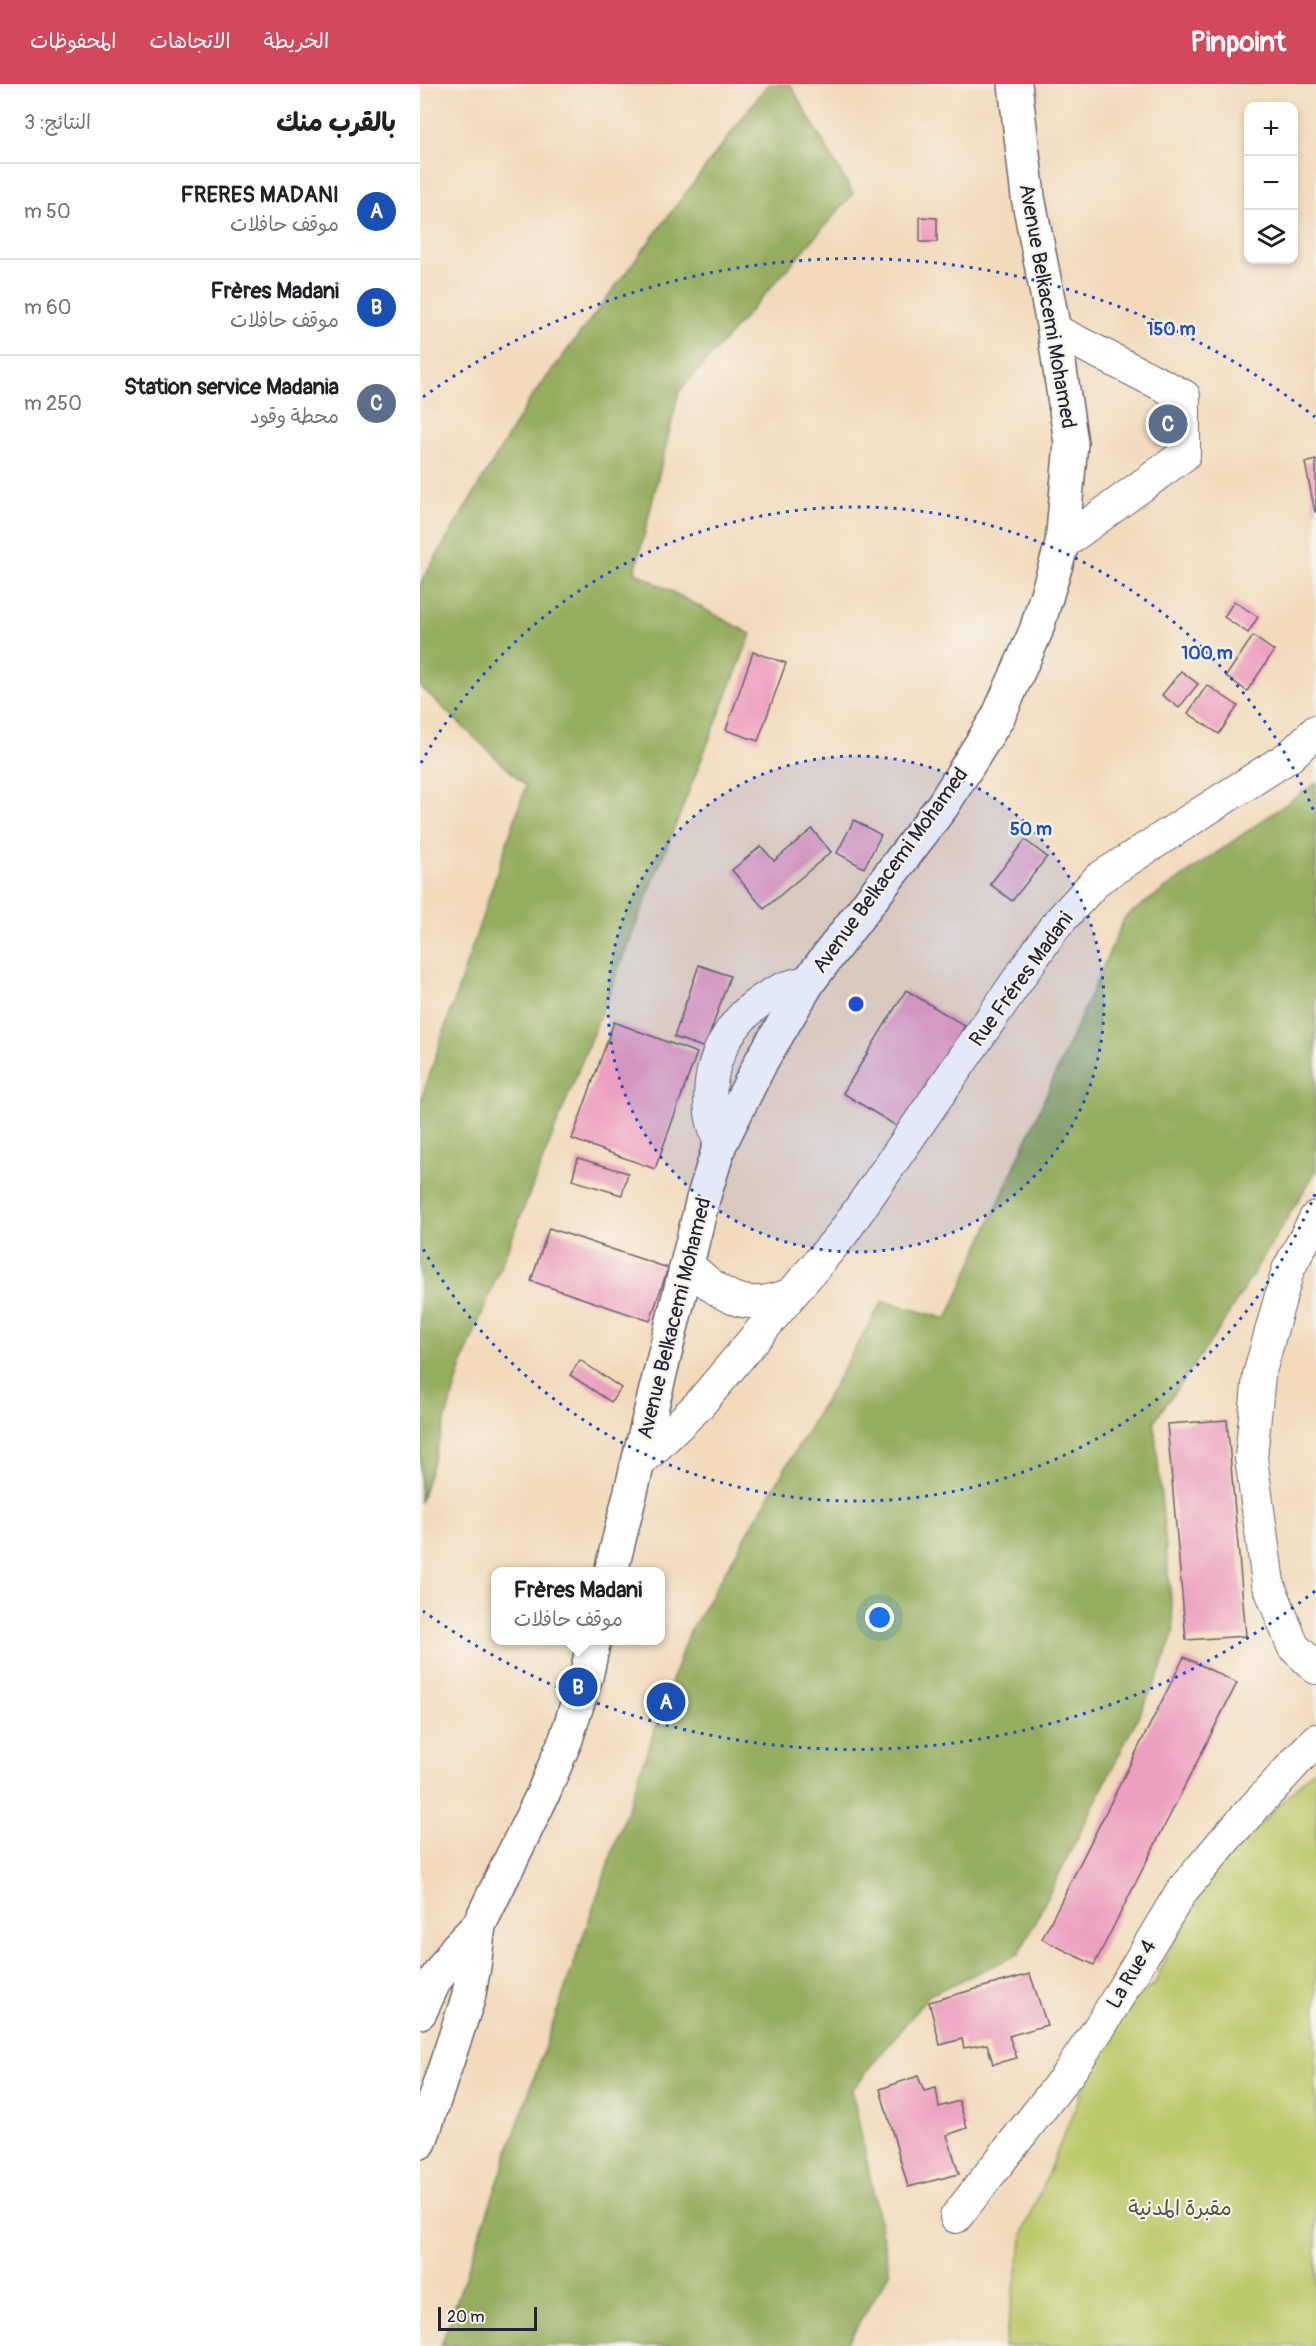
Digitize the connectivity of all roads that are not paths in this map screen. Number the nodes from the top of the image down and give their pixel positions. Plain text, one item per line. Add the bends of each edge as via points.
1 (1015, 84) edge
2 (1054, 330) junction
3 (1062, 544) junction
4 (1316, 731) edge
5 (809, 981) junction
6 (720, 1144) junction
7 (1316, 1216) edge
8 (687, 1264) junction
9 (790, 1294) junction
10 (636, 1466) junction
11 (612, 1567) edge
12 (593, 1645) edge
13 (1316, 1668) edge
14 (1316, 1740) edge
15 (479, 1925) junction
16 (420, 2012) edge
17 (420, 2142) edge
18 (956, 2217) dead end

1 - 2 main road, Avenue Belkacemi Mohamed via 1028,197
2 - 3 main road, Avenue Belkacemi Mohamed via 1071,443
2 - 3 street via 1184,396 1184,455
3 - 5 main road, Avenue Belkacemi Mohamed via 1036,631 998,717 943,805
4 - 9 street, Rue Fréres Madani via 1290,756 1098,879 1055,926 843,1233
5 - 6 main road, Avenue Belkacemi Mohamed via 762,1060
5 - 6 street via 779,990 753,1005 732,1028 717,1054 710,1105
6 - 8 main road, Avenue Belkacemi Mohamed
7 - 13 street via 1288,1270 1259,1376 1251,1458 1268,1583 1293,1646
8 - 9 street via 716,1290 745,1303 760,1304
8 - 10 main road, Avenue Belkacemi Mohamed
9 - 10 street, Rue Fréres Madani via 698,1406
10 - 11 main road, Avenue Belkacemi Mohamed
12 - 15 main road via 566,1739
14 - 18 street, La Rue 4 via 1181,1892 1068,2074
15 - 16 main road via 456,1949
15 - 17 main road via 468,1999

